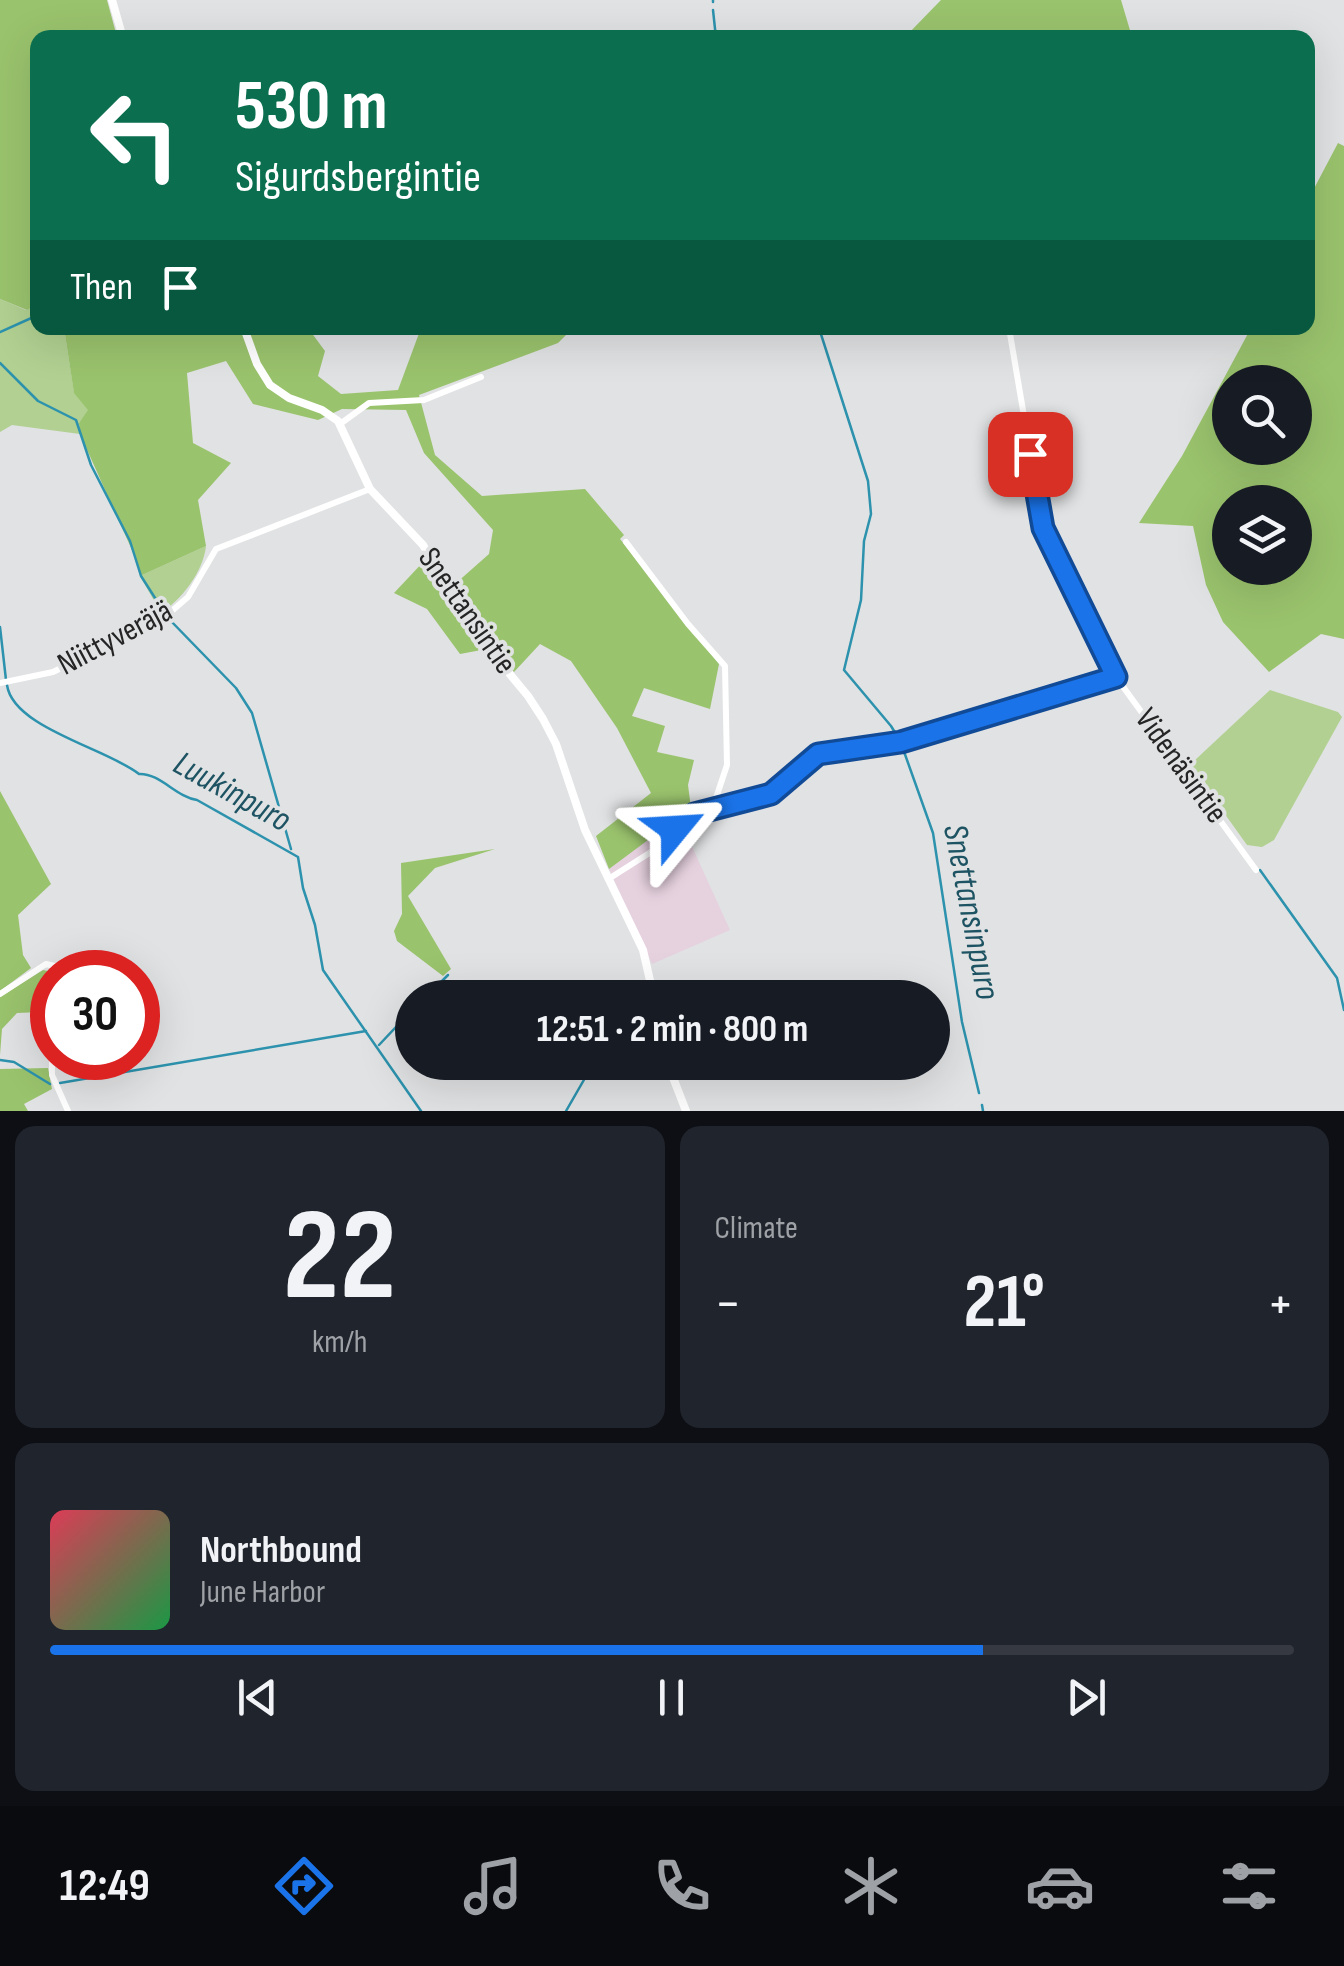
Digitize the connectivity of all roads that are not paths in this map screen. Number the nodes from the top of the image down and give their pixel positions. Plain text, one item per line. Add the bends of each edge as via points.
1 (112, 0) edge
2 (121, 30) edge
3 (247, 335) edge
4 (1010, 335) edge
5 (481, 377) dead end
6 (340, 424) junction
7 (370, 489) junction
8 (626, 542) dead end
9 (1116, 677) junction
10 (0, 682) edge
11 (704, 811) junction
12 (1256, 870) dead end
13 (610, 878) junction
14 (30, 974) edge
15 (650, 980) edge
16 (0, 994) edge
17 (54, 1080) edge
18 (674, 1080) edge
19 (68, 1111) edge
20 (686, 1111) edge

1 - 2 street
3 - 6 street via 270,385
4 - 9 street via 1043,528
5 - 6 street via 424,400 368,403
6 - 7 street, Snettansintie
7 - 10 street, Niittyveräjä via 216,549 188,597 166,616 53,672
7 - 13 street, Snettansintie via 423,544 470,626 528,696 556,744 584,830
8 - 11 street via 725,666 727,764 716,798
9 - 11 street, Videnäsintie via 901,742 818,754 771,794
9 - 12 street, Videnäsintie
11 - 13 street, Videnäsintie
13 - 15 street, Snettansintie
14 - 16 street
17 - 19 street
18 - 20 street

